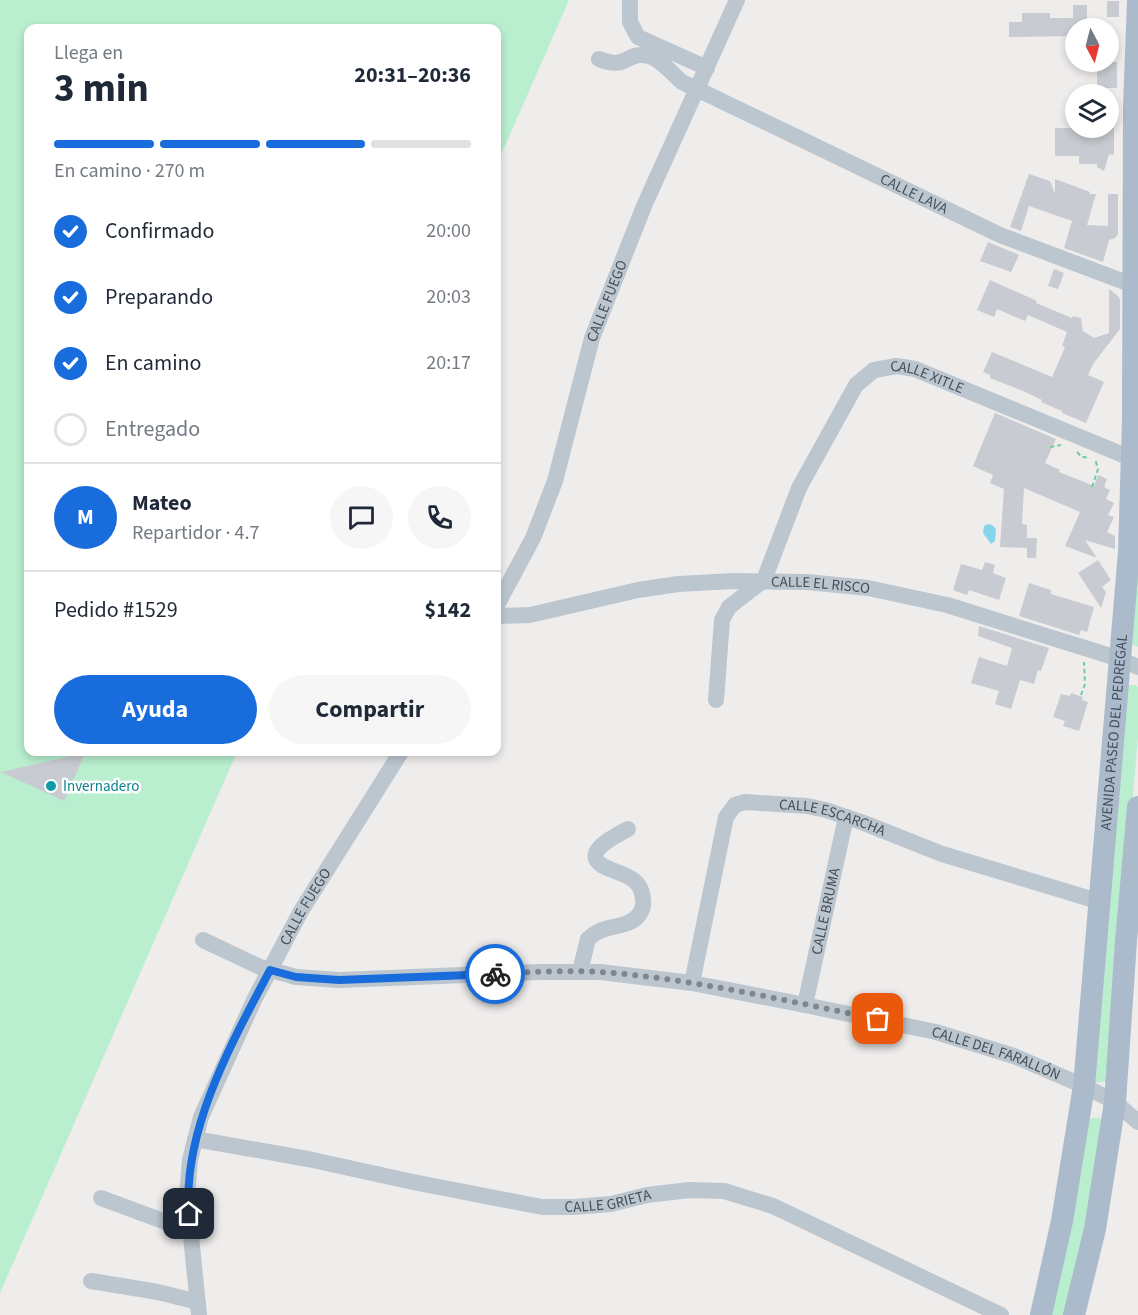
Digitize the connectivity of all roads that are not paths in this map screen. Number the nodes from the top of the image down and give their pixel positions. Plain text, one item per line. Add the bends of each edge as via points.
1 (630, 0) edge
2 (737, 0) edge
3 (1137, 0) edge
4 (599, 59) dead end
5 (707, 68) junction
6 (698, 89) junction
7 (1136, 287) edge
8 (1133, 459) junction
9 (764, 580) junction
10 (501, 598) edge
11 (501, 616) edge
12 (1129, 663) edge
13 (716, 700) dead end
14 (399, 756) edge
15 (1138, 807) edge
16 (846, 817) junction
17 (628, 829) dead end
18 (1101, 902) junction
19 (203, 940) dead end
20 (270, 970) junction
21 (580, 971) junction
22 (692, 983) junction
23 (805, 1005) junction
24 (1084, 1086) junction
25 (1115, 1102) junction
26 (1138, 1122) edge
27 (195, 1139) junction
28 (100, 1198) dead end
29 (190, 1232) junction
30 (91, 1281) dead end
31 (198, 1309) edge
32 (1000, 1315) edge
33 (1041, 1315) edge
34 (1074, 1315) edge

1 - 5 street via 630,22 638,37
2 - 5 street, CALLE FUEGO
3 - 7 main road, AVENIDA PASEO DEL PEDREGAL
4 - 6 street, CALLE LAVA via 618,64 634,56 648,56
5 - 6 street, CALLE FUEGO
6 - 7 street, CALLE LAVA via 1000,235
6 - 10 street, CALLE FUEGO via 644,206 598,323 555,481 533,538
7 - 8 main road, AVENIDA PASEO DEL PEDREGAL
8 - 9 street, CALLE XITLE via 915,369 897,366 874,370 856,385 800,488
8 - 12 main road, AVENIDA PASEO DEL PEDREGAL
9 - 11 street, CALLE EL RISCO via 678,584 530,615
9 - 12 street, CALLE EL RISCO via 868,588 947,605
9 - 13 street via 729,607 722,620
12 - 18 main road, AVENIDA PASEO DEL PEDREGAL
14 - 20 street, CALLE FUEGO
15 - 25 main road, AVENIDA PASEO DEL PEDREGAL
16 - 18 street, CALLE ESCARCHA via 942,854
16 - 22 street, CALLE ESCARCHA via 807,806 760,802 735,806 726,817
16 - 23 street, CALLE BRUMA
17 - 21 street via 606,840 597,858 601,865 632,878 639,885 644,905 638,916 624,925 600,930 588,939
18 - 24 main road, AVENIDA PASEO DEL PEDREGAL
19 - 20 street, CALLE DEL FARALLÓN
20 - 21 street, CALLE DEL FARALLÓN via 296,977 339,980
20 - 27 street, CALLE FUEGO via 228,1055
21 - 22 street, CALLE DEL FARALLÓN
22 - 23 street, CALLE DEL FARALLÓN
23 - 24 street, CALLE DEL FARALLÓN via 977,1043
24 - 25 street, CALLE DEL FARALLÓN
24 - 33 main road, AVENIDA PASEO DEL PEDREGAL via 1062,1221
25 - 26 street, CALLE DEL FARALLÓN
25 - 34 main road, AVENIDA PASEO DEL PEDREGAL via 1095,1229
27 - 29 street, CALLE FUEGO via 187,1197
27 - 32 street, CALLE GRIETA via 542,1206 611,1204 689,1190 724,1191 773,1206
28 - 29 street
29 - 31 street, CALLE FUEGO
30 - 31 street via 158,1292

